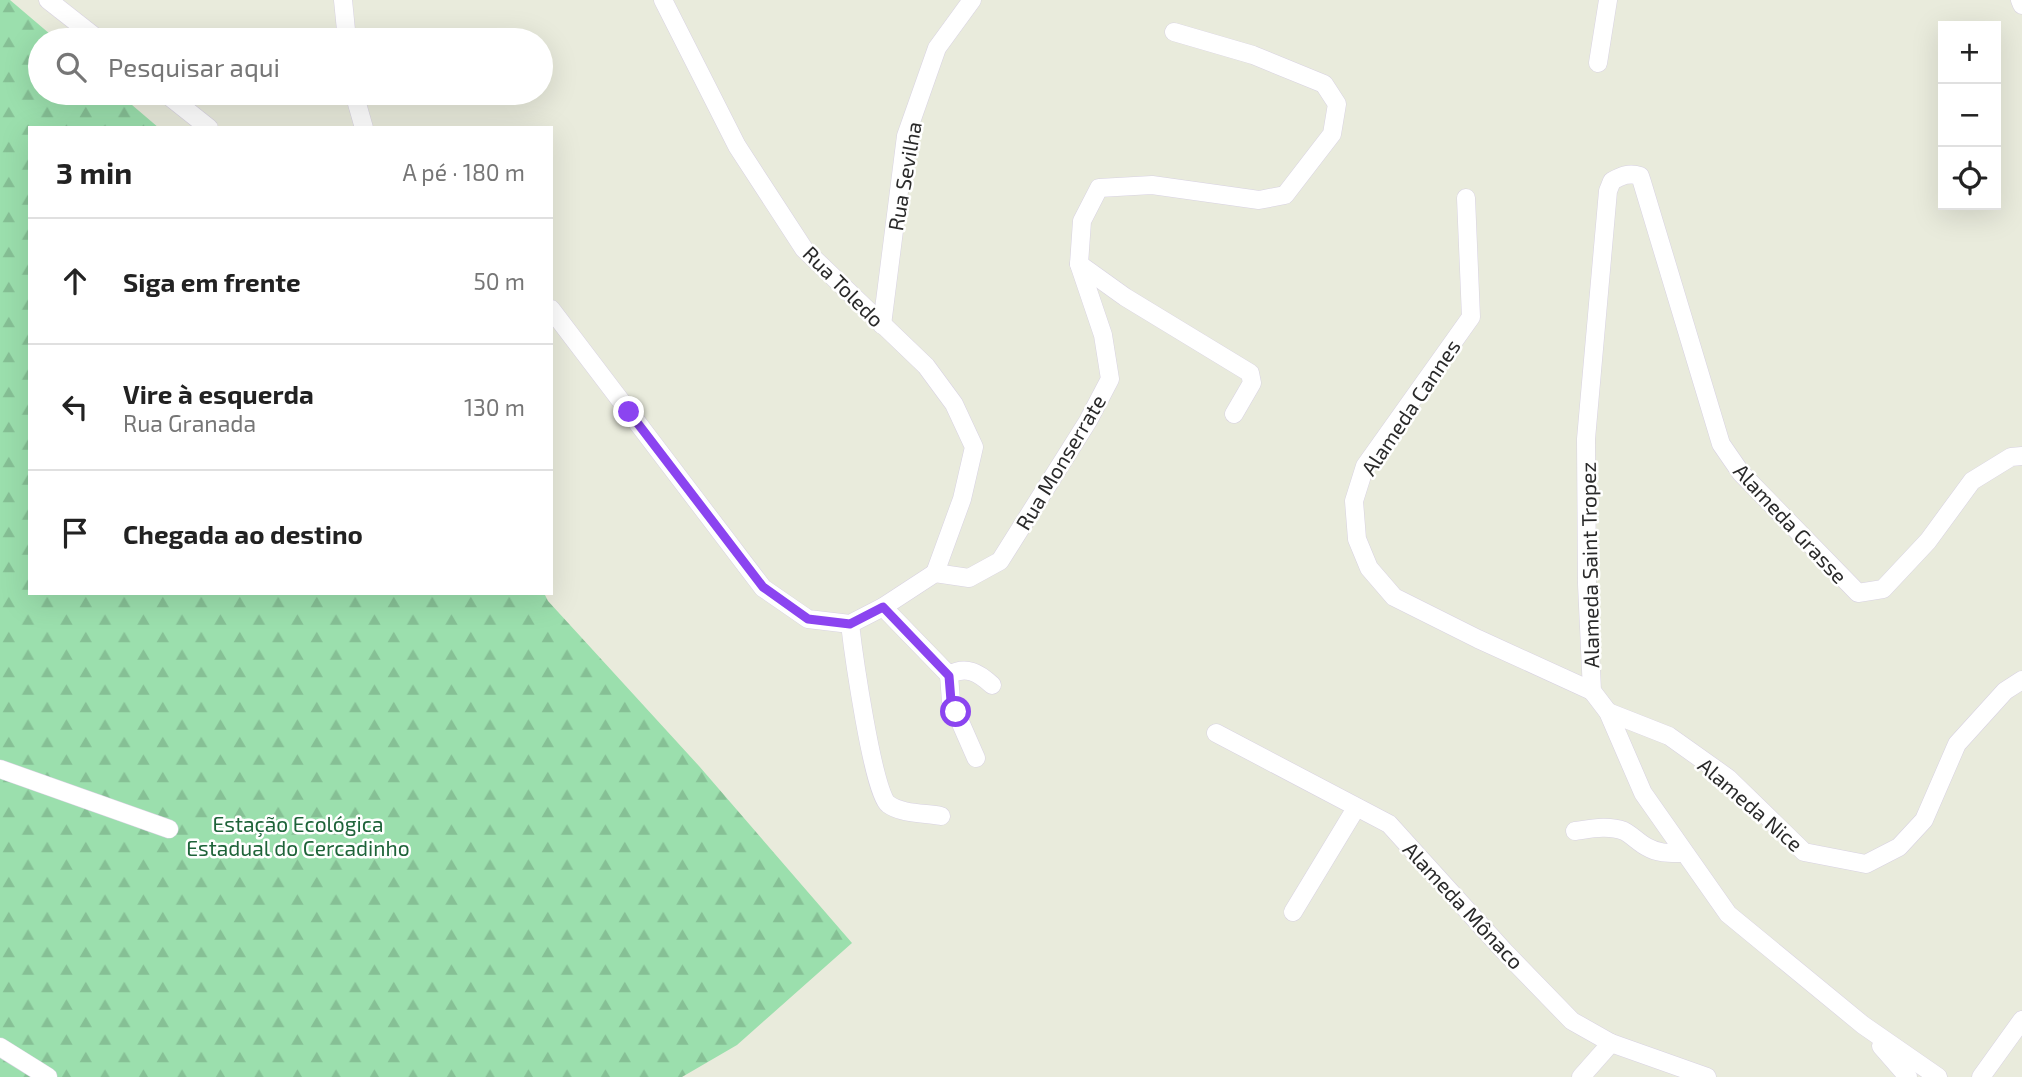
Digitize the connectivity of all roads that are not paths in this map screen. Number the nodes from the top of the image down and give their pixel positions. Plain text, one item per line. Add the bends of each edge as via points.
1 (48, 0) edge
2 (343, 0) edge
3 (663, 0) edge
4 (972, 0) edge
5 (1608, 0) edge
6 (84, 28) edge
7 (346, 28) edge
8 (1174, 32) dead end
9 (1598, 63) dead end
10 (180, 105) edge
11 (357, 105) edge
12 (206, 126) edge
13 (363, 126) edge
14 (1622, 176) joint
15 (1466, 198) dead end
16 (1079, 264) junction
17 (553, 312) edge
18 (882, 325) junction
19 (1234, 414) dead end
20 (2022, 456) edge
21 (935, 573) junction
22 (883, 607) junction
23 (850, 624) junction
24 (949, 676) junction
25 (2022, 680) edge
26 (992, 685) dead end
27 (1592, 691) junction
28 (1608, 712) junction
29 (1216, 733) dead end
30 (976, 758) dead end
31 (0, 769) edge
32 (1356, 808) junction
33 (941, 816) dead end
34 (169, 829) dead end
35 (1574, 831) dead end
36 (1684, 853) junction
37 (1293, 912) dead end
38 (2022, 1020) edge
39 (1863, 1025) junction
40 (1611, 1043) junction
41 (0, 1047) edge
42 (48, 1077) edge
43 (1581, 1077) edge
44 (1707, 1077) edge
45 (1908, 1077) edge
46 (1938, 1077) edge
47 (1980, 1077) edge

1 - 6 street
2 - 7 street
3 - 18 street, Rua Toledo via 737,146 804,249
4 - 18 street, Rua Sevilha via 937,48 906,136
5 - 9 street
8 - 16 street, Rua Monserrate via 1253,55 1324,84 1337,104 1332,134 1285,195 1259,200 1152,185 1099,188 1082,221
10 - 12 street
11 - 13 street
14 - 20 street, Alameda Grasse via 1640,176 1721,444 1741,473 1857,593 1883,589 1928,541 1972,481 2011,457
14 - 27 street, Alameda Saint Tropez via 1612,181 1608,191 1586,439
15 - 27 street, Alameda Cannes via 1471,317 1365,466 1354,501 1357,539 1369,568 1394,597
16 - 19 street via 1250,373 1252,383
16 - 21 street, Rua Monserrate via 1103,335 1110,379 1000,561 968,578
17 - 23 street via 763,587 808,619
18 - 21 street, Rua Toledo via 926,366 954,404 974,447 962,499
21 - 22 street
22 - 23 street
22 - 24 street
23 - 33 street via 881,793 887,804 900,810
24 - 26 street via 968,670
24 - 30 street via 951,701
25 - 28 street, Alameda Nice via 2005,691 1957,744 1924,820 1899,847 1866,864 1804,852 1728,778 1669,736
27 - 28 street, Alameda Saint Tropez
28 - 36 street, Alameda Saint Tropez via 1643,793
29 - 32 street, Alameda Mônaco
31 - 34 street
32 - 37 street
32 - 40 street, Alameda Mônaco via 1389,824 1572,1021
35 - 36 street via 1624,831 1647,848
36 - 39 street, Alameda Saint Tropez via 1728,914
38 - 47 street
39 - 45 street, Alameda Saint Tropez
39 - 46 street, Alameda Saint Tropez
40 - 43 street
40 - 44 street, Alameda Mônaco
41 - 42 street

